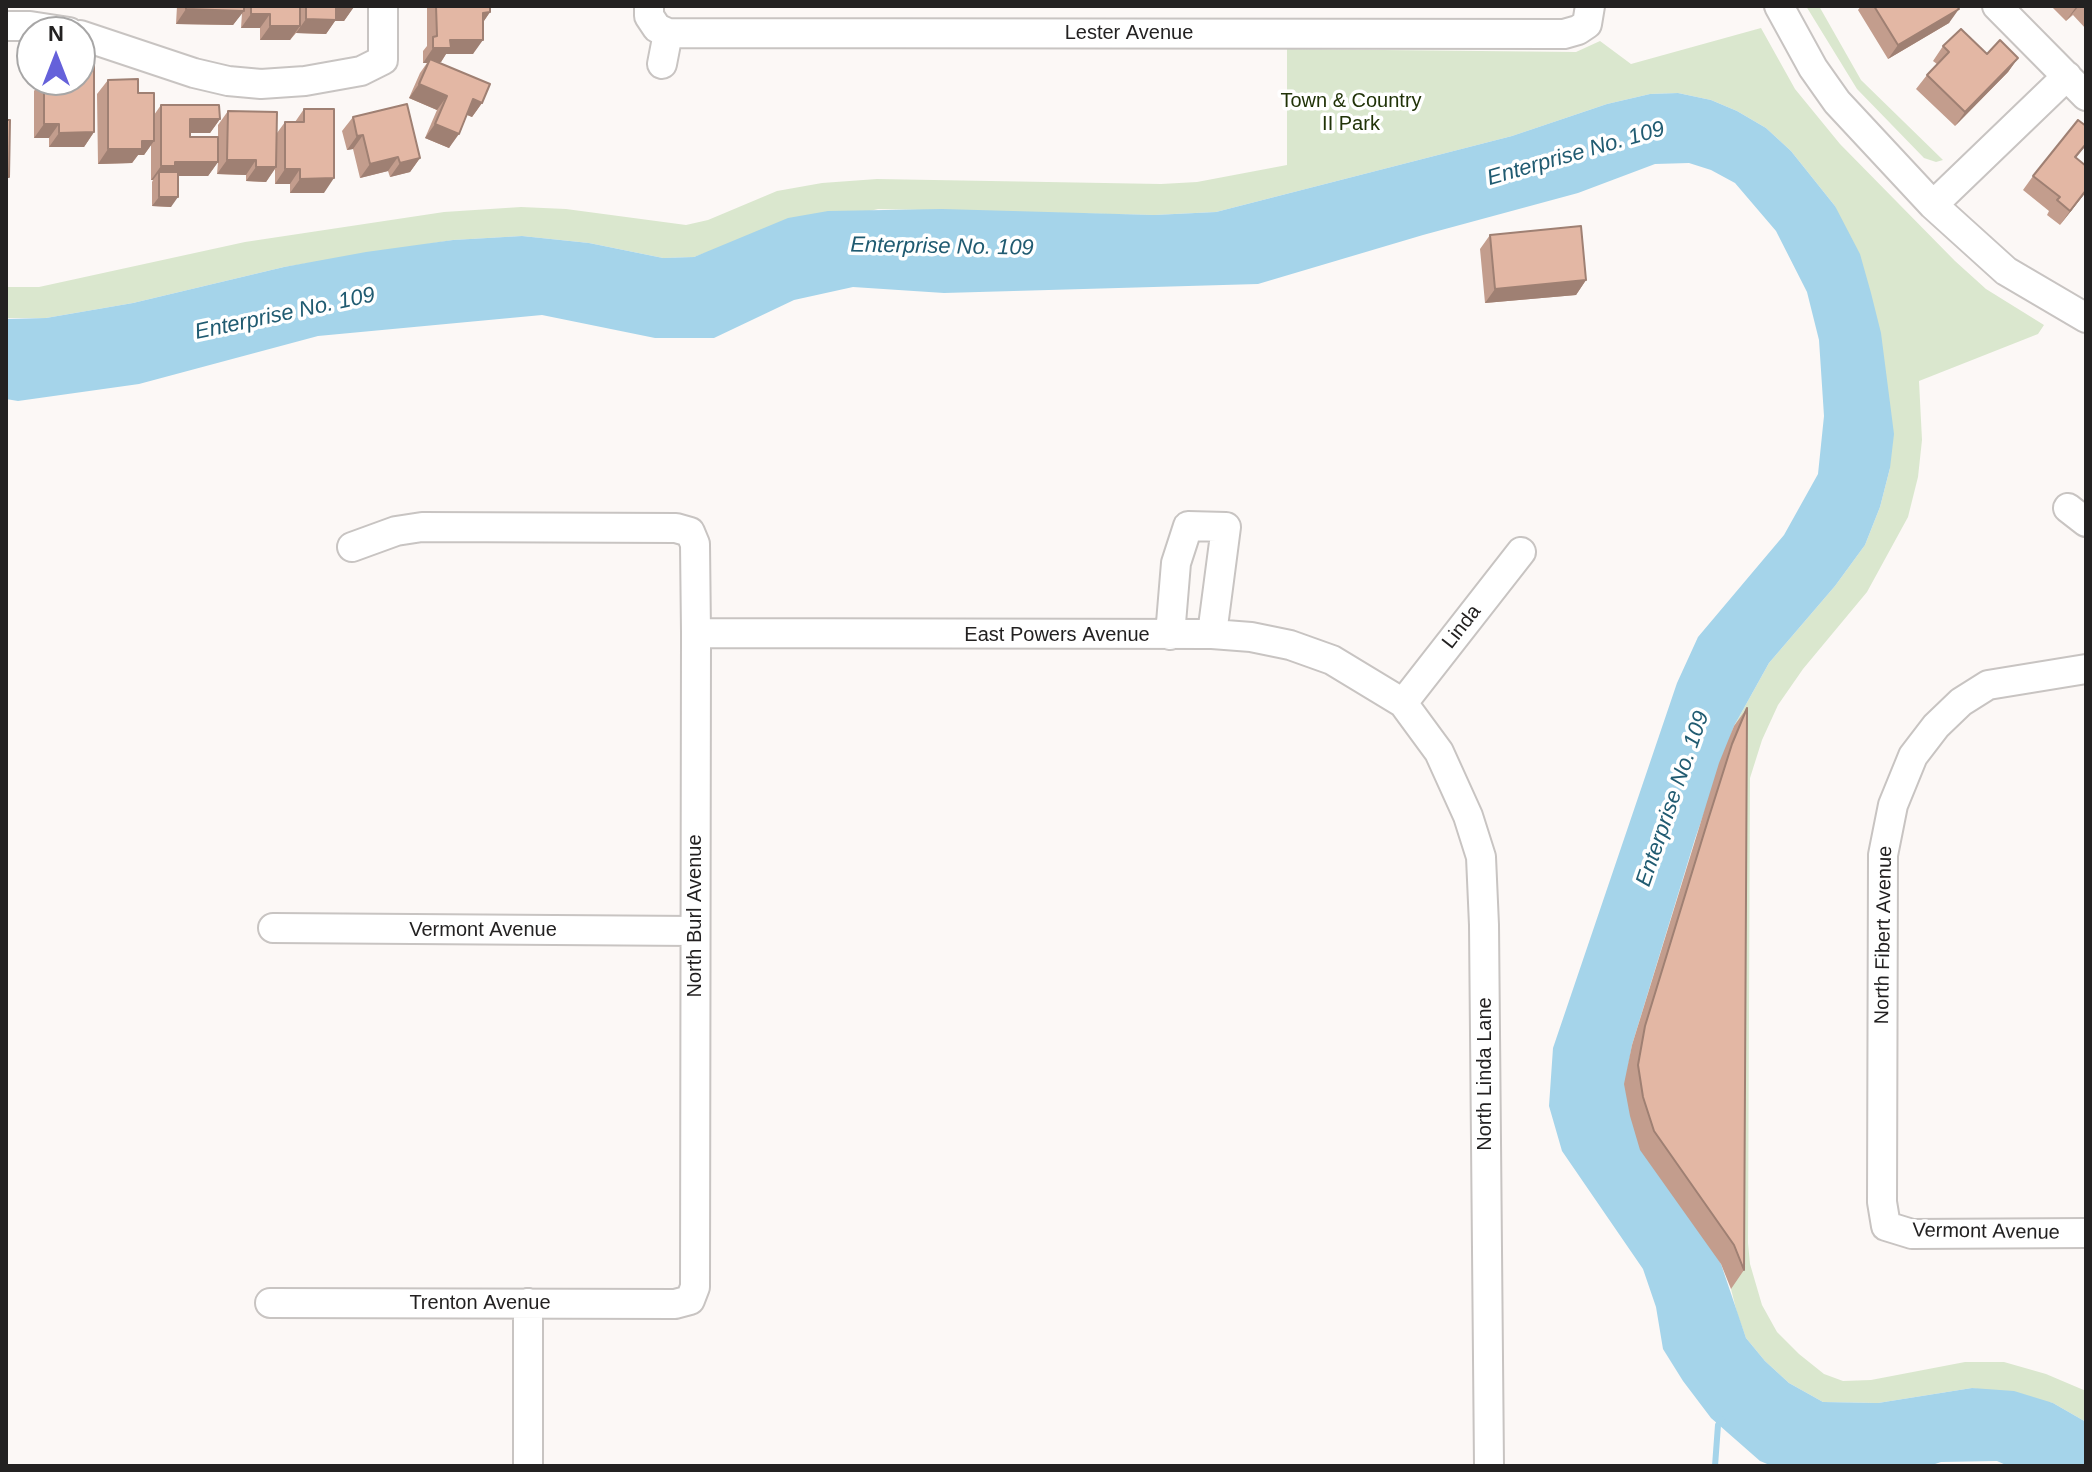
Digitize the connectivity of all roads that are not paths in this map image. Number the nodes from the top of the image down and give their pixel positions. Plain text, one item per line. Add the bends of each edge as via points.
1 (383, 6) edge
2 (649, 6) edge
3 (1779, 6) edge
4 (1997, 6) edge
5 (1588, 15) edge
6 (668, 33) junction
7 (96, 40) edge
8 (662, 64) dead end
9 (2076, 86) edge
10 (1933, 205) junction
11 (2086, 318) edge
12 (352, 547) dead end
13 (1521, 552) dead end
14 (696, 633) junction
15 (1212, 634) junction
16 (1170, 635) junction
17 (2086, 669) edge
18 (1403, 703) junction
19 (273, 928) dead end
20 (694, 931) junction
21 (1886, 1226) joint
22 (2086, 1233) edge
23 (690, 1300) joint
24 (270, 1303) dead end
25 (528, 1303) junction
26 (528, 1466) edge
27 (1489, 1466) edge

1 - 7 street via 383,60 361,71 305,81 228,81
2 - 6 street via 657,28
3 - 10 street via 1837,102
4 - 9 street
5 - 6 street, Lester Avenue via 1578,30 1564,34
6 - 8 street
9 - 10 street
10 - 11 street via 2006,271
12 - 14 street, North Burl Avenue via 422,527 676,528 690,532 695,544
13 - 18 street, Linda
14 - 16 street, East Powers Avenue
14 - 20 street, North Burl Avenue
15 - 16 street, East Powers Avenue
15 - 16 street via 1226,527 1188,526 1176,563
15 - 18 street, East Powers Avenue via 1251,637 1332,660
17 - 21 street, North Fibert Avenue via 1988,685 1961,702 1913,756 1893,805 1882,895
18 - 27 street, North Linda Lane via 1439,752 1481,857
19 - 20 street, Vermont Avenue
20 - 23 street, North Burl Avenue via 695,1287
21 - 22 street, Vermont Avenue via 1912,1234
23 - 25 street, Trenton Avenue
24 - 25 street, Trenton Avenue
25 - 26 street

